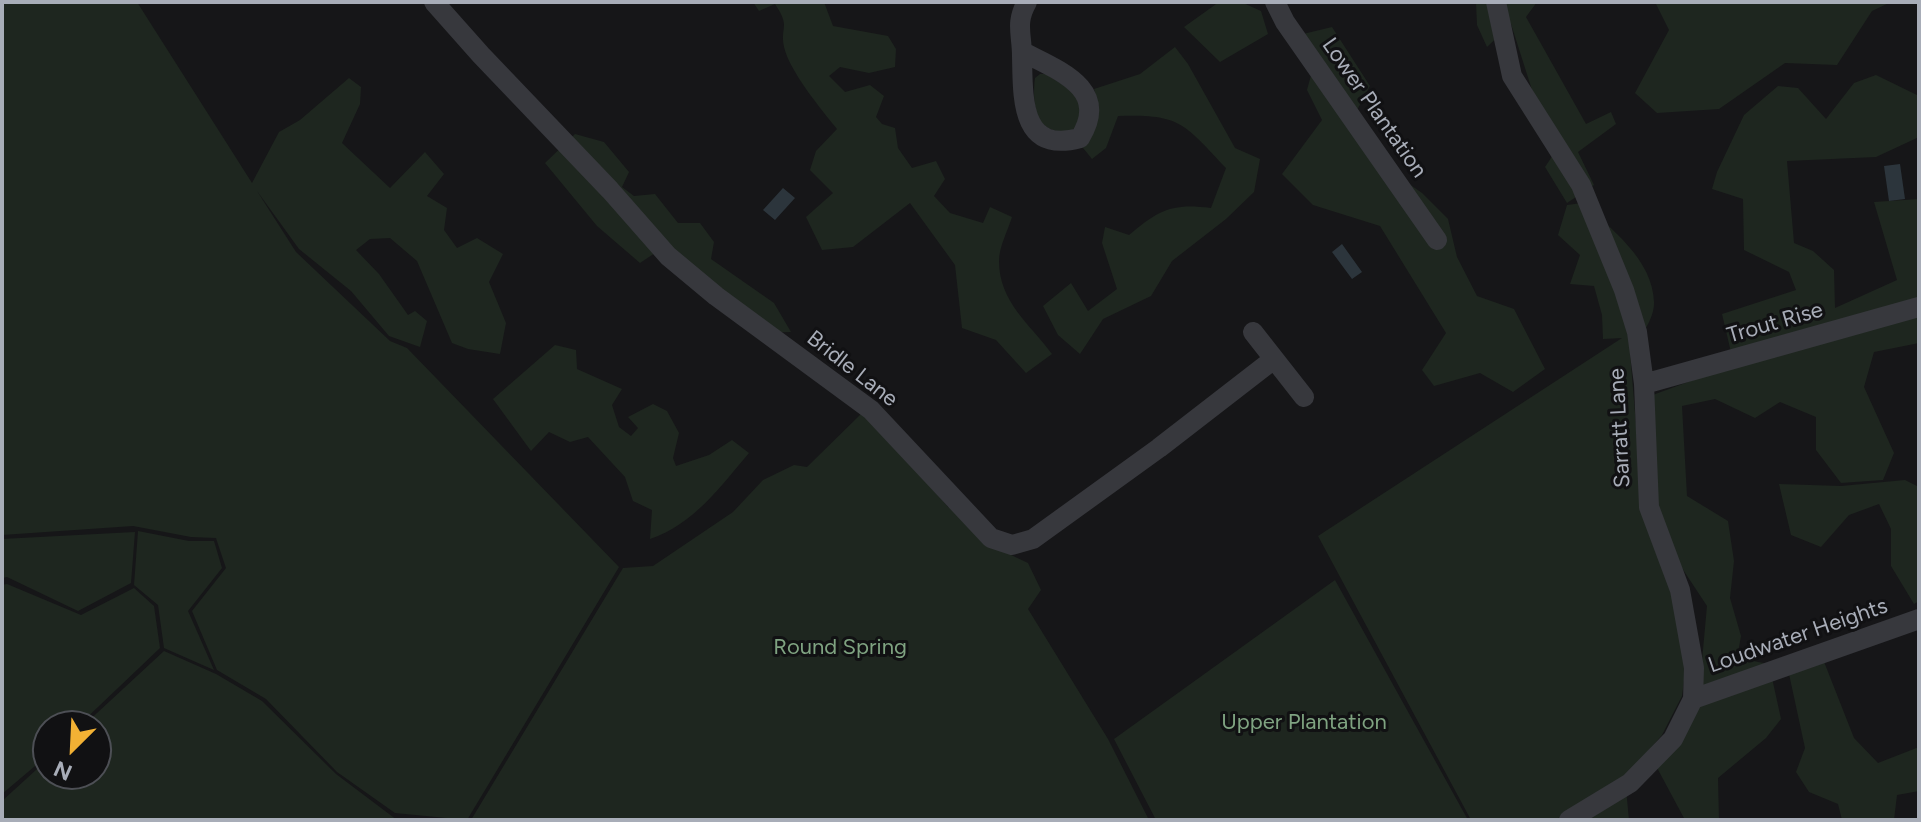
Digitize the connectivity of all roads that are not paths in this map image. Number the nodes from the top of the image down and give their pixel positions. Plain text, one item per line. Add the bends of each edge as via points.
1 (434, 2) edge
2 (1027, 2) edge
3 (1275, 2) edge
4 (1496, 2) edge
5 (1023, 52) junction
6 (1437, 240) dead end
7 (1919, 307) edge
8 (1253, 332) dead end
9 (1274, 359) junction
10 (1644, 384) junction
11 (1304, 397) dead end
12 (1919, 619) edge
13 (1693, 699) junction
14 (1569, 820) edge

1 - 9 street, Bridle Lane via 668,256 871,410 991,538 1012,545 1033,539
2 - 5 street via 1019,17
3 - 6 street, Lower Plantation
4 - 10 street, Sarratt Lane via 1512,76 1581,185 1624,290
5 - 5 street via 1083,88 1091,104 1080,138 1049,140 1033,128 1025,111
7 - 10 street, Trout Rise
8 - 9 street
9 - 11 street
10 - 13 street, Sarratt Lane via 1649,507 1680,590 1694,668
12 - 13 street, Loudwater Heights
13 - 14 street, Sarratt Lane via 1673,739 1630,783

